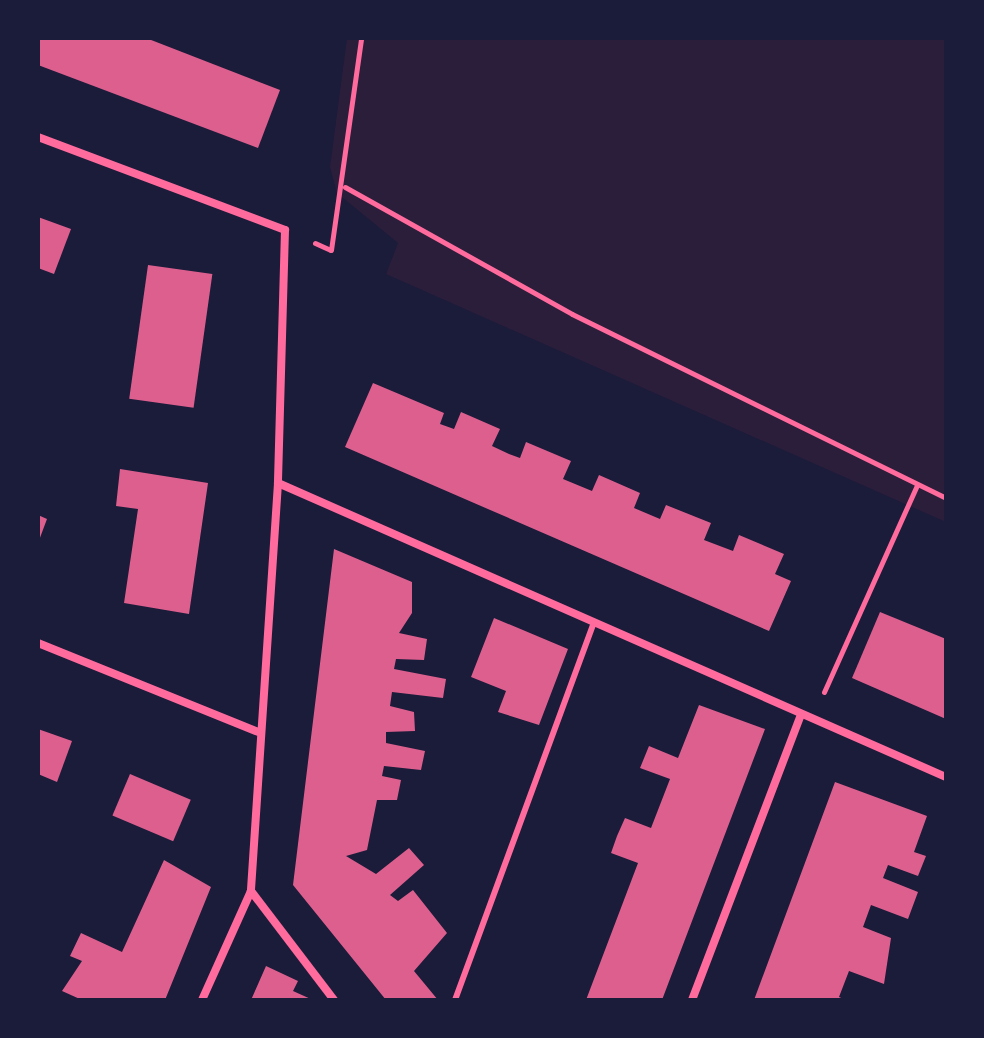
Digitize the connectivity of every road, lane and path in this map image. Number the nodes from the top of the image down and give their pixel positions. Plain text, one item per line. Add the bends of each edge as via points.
1 (361, 38) edge
2 (38, 137) edge
3 (345, 187) junction
4 (285, 230) junction
5 (278, 483) junction
6 (917, 485) junction
7 (946, 498) edge
8 (594, 622) junction
9 (38, 643) edge
10 (801, 714) junction
11 (812, 718) junction
12 (258, 732) junction
13 (946, 777) edge
14 (251, 891) junction
15 (202, 1000) edge
16 (334, 1000) edge
17 (455, 1000) edge
18 (692, 1000) edge

1 - 3 path
2 - 4 street
3 - 4 path via 331,250
3 - 6 path via 558,307
4 - 5 street
5 - 8 street
5 - 12 street
6 - 7 path
6 - 11 path
8 - 10 street
8 - 17 lane
9 - 12 street
10 - 11 street
10 - 18 street
11 - 13 street
12 - 14 street
14 - 15 street
14 - 16 street

